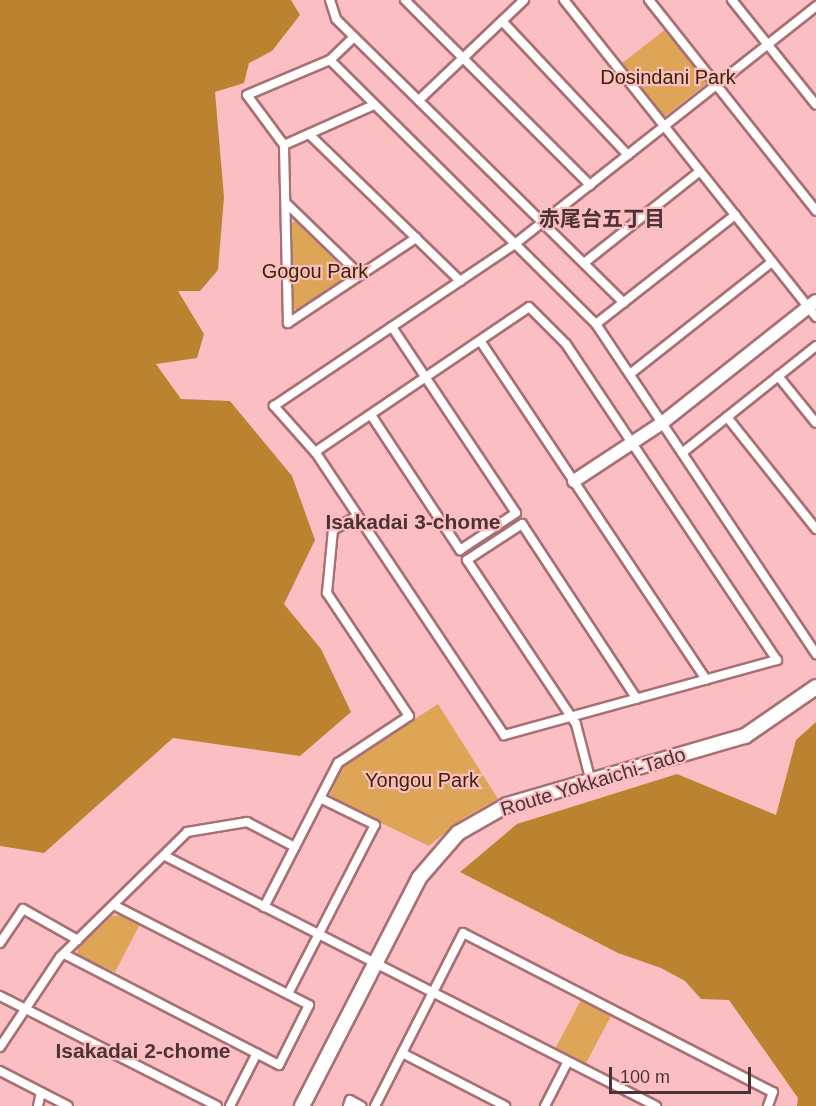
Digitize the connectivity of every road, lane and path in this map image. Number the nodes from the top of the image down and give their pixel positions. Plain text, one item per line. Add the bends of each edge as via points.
1 (330, 0) edge
2 (405, 0) edge
3 (524, 0) edge
4 (564, 0) edge
5 (649, 0) edge
6 (732, 0) edge
7 (816, 6) edge
8 (502, 21) junction
9 (354, 37) junction
10 (768, 44) junction
11 (464, 58) junction
12 (330, 60) junction
13 (717, 85) junction
14 (419, 100) junction
15 (374, 105) junction
16 (816, 105) edge
17 (664, 126) junction
18 (309, 134) junction
19 (284, 145) junction
20 (628, 156) junction
21 (700, 171) junction
22 (591, 184) junction
23 (286, 203) junction
24 (816, 211) edge
25 (735, 215) junction
26 (543, 223) junction
27 (416, 238) junction
28 (515, 244) junction
29 (772, 262) junction
30 (584, 263) junction
31 (360, 276) junction
32 (460, 281) junction
33 (624, 303) junction
34 (813, 308) edge
35 (596, 324) junction
36 (392, 327) junction
37 (482, 342) junction
38 (816, 346) edge
39 (630, 374) junction
40 (778, 376) junction
41 (425, 379) junction
42 (371, 415) junction
43 (727, 417) junction
44 (662, 423) junction
45 (816, 423) edge
46 (633, 443) junction
47 (315, 452) junction
48 (682, 453) junction
49 (574, 482) junction
50 (357, 516) junction
51 (816, 529) edge
52 (813, 642) edge
53 (816, 654) edge
54 (706, 680) junction
55 (816, 687) edge
56 (637, 699) junction
57 (572, 718) junction
58 (591, 782) junction
59 (320, 798) junction
60 (295, 847) junction
61 (165, 856) junction
62 (114, 905) junction
63 (264, 907) junction
64 (317, 935) junction
65 (78, 940) junction
66 (0, 944) edge
67 (64, 954) junction
68 (375, 965) junction
69 (432, 993) junction
70 (288, 994) junction
71 (0, 996) edge
72 (26, 1009) junction
73 (0, 1047) edge
74 (257, 1053) junction
75 (402, 1053) junction
76 (567, 1063) junction
77 (0, 1071) edge
78 (41, 1092) junction
79 (38, 1106) edge
80 (68, 1106) edge
81 (217, 1106) edge
82 (230, 1106) edge
83 (302, 1106) edge
84 (348, 1106) edge
85 (361, 1106) edge
86 (375, 1106) edge
87 (505, 1106) edge
88 (545, 1106) edge
89 (656, 1106) edge
90 (768, 1106) edge

1 - 9 street via 336,19
2 - 11 street
3 - 8 street
4 - 17 street
5 - 13 street
6 - 10 street
7 - 10 street
8 - 11 street
8 - 20 street
9 - 12 street
9 - 14 street
10 - 13 street
10 - 16 street
11 - 14 street
11 - 22 street
12 - 15 street
12 - 19 street via 247,95
13 - 17 street
13 - 24 street
14 - 26 street
15 - 18 street
15 - 28 street
17 - 20 street
17 - 21 street
18 - 19 street
18 - 27 street
19 - 23 street
20 - 22 street
21 - 25 street
21 - 30 street
22 - 26 street
23 - 31 street
23 - 31 street via 288,323
25 - 29 street
25 - 33 street
26 - 28 street
26 - 30 street
27 - 31 street
27 - 32 street
28 - 32 street
28 - 35 street
29 - 34 street
29 - 39 street
30 - 33 street
32 - 36 street
33 - 35 street
34 - 44 street
35 - 39 street
36 - 41 street
36 - 47 street via 274,406
37 - 41 street
37 - 46 street via 529,307 564,341
37 - 49 street
38 - 40 street
39 - 44 street
40 - 43 street
40 - 45 street
41 - 42 street
41 - 42 street via 516,513 460,550
42 - 47 street
43 - 48 street
43 - 51 street
44 - 46 street
44 - 48 street
46 - 49 street
46 - 54 street via 777,660
47 - 50 street
48 - 52 street
49 - 54 street
50 - 57 street via 504,735
50 - 59 street via 333,530 327,593 409,716 338,763
52 - 53 street
54 - 56 street
55 - 58 main road, Route Yokkaichi-Tado via 745,736
56 - 57 street
56 - 57 street via 522,524 467,560
57 - 58 street
58 - 68 main road, Route Yokkaichi-Tado via 507,805 458,832 419,878
59 - 60 street
59 - 64 street via 375,825
60 - 61 street via 248,822 192,830
60 - 63 street
61 - 62 street
61 - 63 street
62 - 65 street
62 - 70 street
63 - 64 street
64 - 68 street
64 - 70 street
65 - 66 street via 24,909
65 - 67 street
67 - 72 street
67 - 74 street
68 - 69 street
68 - 83 main road, Route Yokkaichi-Tado
69 - 75 street
69 - 76 street
69 - 90 street via 463,933 773,1092
70 - 74 street via 309,1005 279,1065
71 - 72 street
72 - 73 street
72 - 81 street
74 - 82 street
75 - 86 street
75 - 87 street
76 - 88 street
76 - 89 street
77 - 78 street
78 - 79 street
78 - 80 street
84 - 85 street via 350,1101

